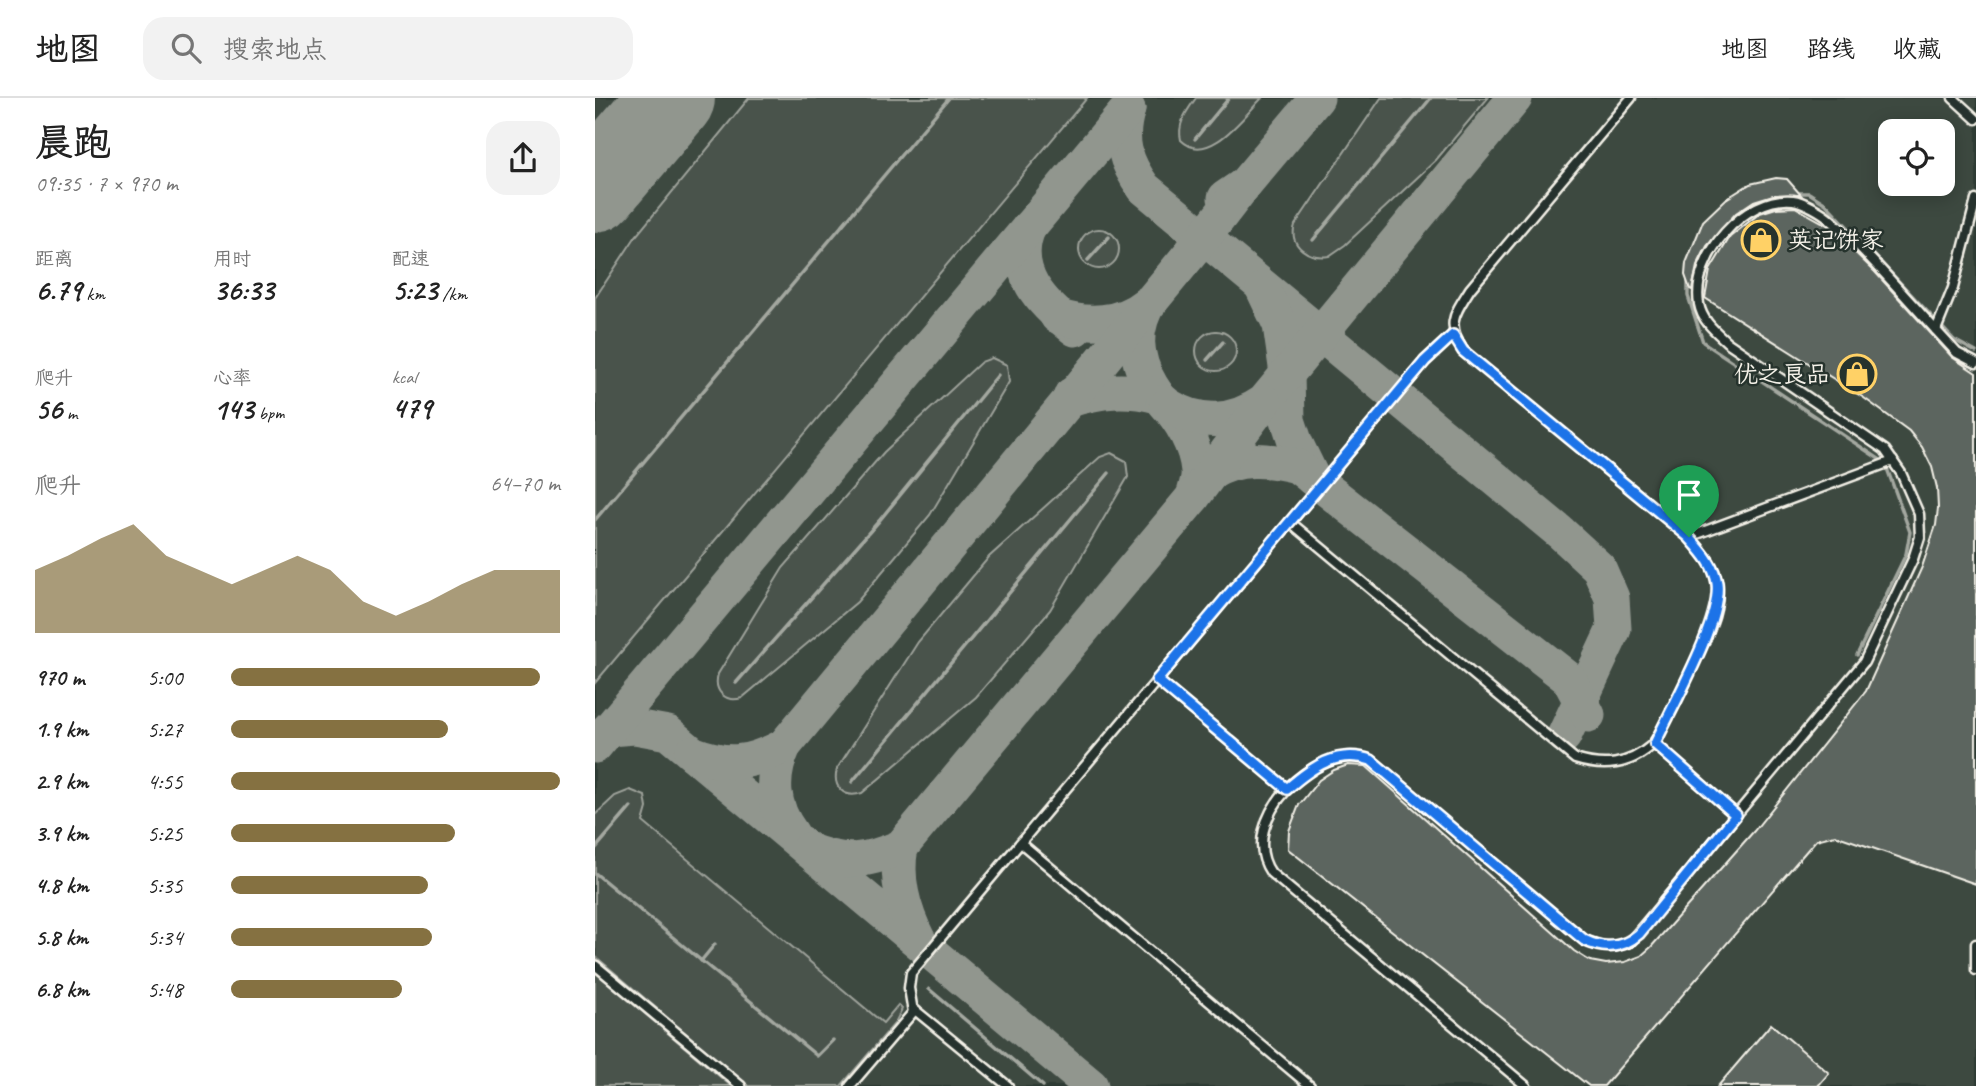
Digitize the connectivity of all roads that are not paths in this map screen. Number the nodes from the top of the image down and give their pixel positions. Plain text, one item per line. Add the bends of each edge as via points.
1 (1631, 98) edge
2 (1953, 98) edge
3 (1976, 119) edge
4 (1976, 200) edge
5 (1936, 330) junction
6 (1453, 335) junction
7 (1976, 363) edge
8 (1893, 461) junction
9 (1290, 522) junction
10 (1689, 537) junction
11 (1157, 680) junction
12 (1655, 744) junction
13 (1287, 789) junction
14 (1736, 815) junction
15 (1022, 844) junction
16 (1976, 944) edge
17 (595, 965) edge
18 (1976, 970) edge
19 (913, 1012) junction
20 (741, 1086) edge
21 (850, 1086) edge
22 (1008, 1086) edge
23 (1310, 1086) edge
24 (1526, 1086) edge

1 - 6 lane via 1470,289 1455,314
2 - 3 lane
4 - 5 lane via 1953,288
5 - 7 lane via 1957,353
5 - 8 lane via 1829,218 1794,200 1769,203 1745,213 1727,229 1702,274 1699,303 1707,323 1727,342 1885,450
6 - 9 lane via 1425,361
6 - 10 lane via 1463,351
8 - 10 lane
8 - 14 lane via 1919,514 1920,537 1913,559 1864,662
9 - 11 lane
9 - 12 lane via 1576,759 1602,766 1616,764
10 - 12 lane via 1713,569 1715,611
11 - 13 lane
11 - 15 lane
12 - 14 lane
13 - 14 lane via 1323,762 1342,756 1371,760 1598,947 1630,942 1639,934
13 - 24 lane via 1271,811 1262,843 1271,873
15 - 19 lane via 911,973
15 - 23 lane
16 - 18 lane
17 - 20 lane
19 - 21 lane
19 - 22 lane

